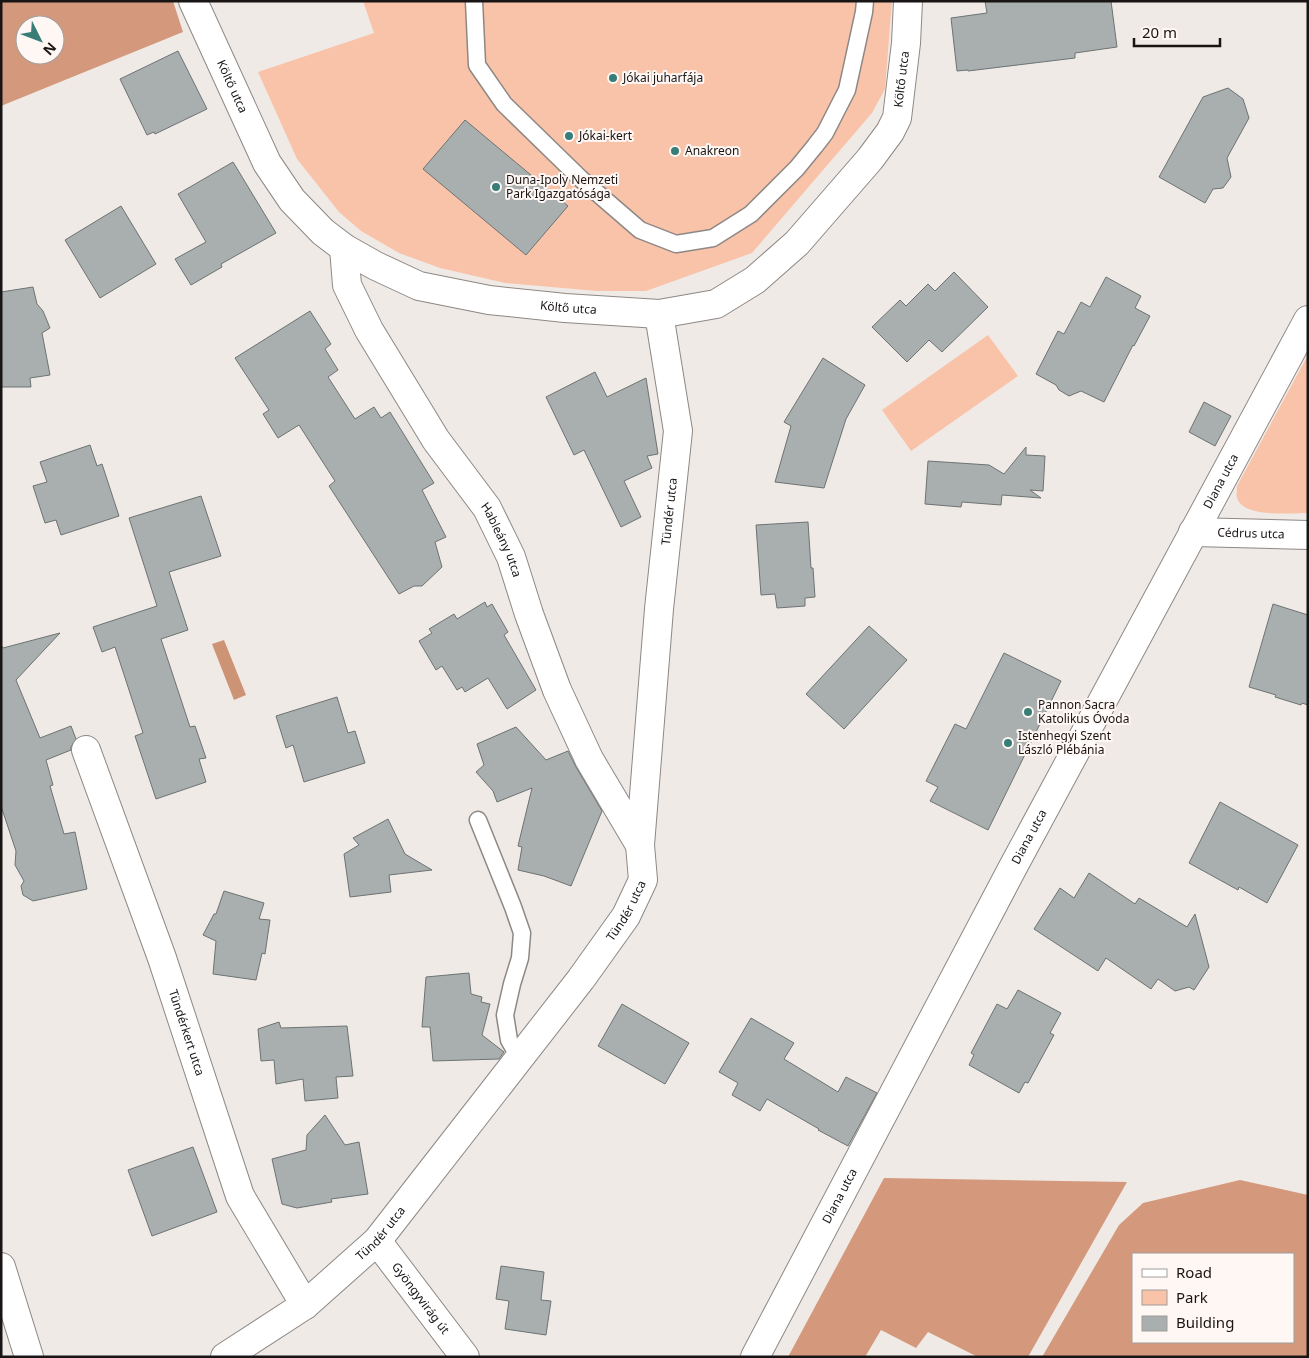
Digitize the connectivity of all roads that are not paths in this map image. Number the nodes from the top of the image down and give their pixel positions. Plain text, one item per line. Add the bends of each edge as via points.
1 (193, 1) edge
2 (474, 1) edge
3 (864, 1) edge
4 (908, 1) edge
5 (344, 248) junction
6 (659, 314) junction
7 (1308, 320) edge
8 (1193, 532) junction
9 (1308, 535) edge
10 (86, 750) dead end
11 (478, 820) dead end
12 (640, 845) junction
13 (520, 1059) junction
14 (377, 1241) junction
15 (1, 1267) edge
16 (304, 1305) junction
17 (29, 1357) edge
18 (225, 1357) edge
19 (465, 1357) edge
20 (755, 1357) edge

1 - 5 street, Költő utca via 267,163 292,200
2 - 3 lane via 477,65 504,104 580,179 640,230 676,244 713,238 751,214 797,168 825,133 847,90
4 - 6 street, Költő utca via 897,118 870,158 797,243 755,280 716,304
5 - 6 street, Költő utca via 419,286 499,301
5 - 12 street, Hableány utca via 347,286 369,330 436,440 487,508 512,557 557,690 589,759
6 - 12 street, Tündér utca via 678,431 659,609
7 - 8 street, Diana utca
8 - 9 street, Cédrus utca
8 - 20 street, Diana utca via 1012,867
10 - 16 street, Tündérkert utca via 162,958 240,1196
11 - 13 lane via 522,933 520,958 506,1015 509,1040
12 - 13 street, Tündér utca via 642,880 626,916
13 - 14 street, Tündér utca
14 - 16 street, Tündér utca
14 - 19 street, Gyöngyvirág út
15 - 17 street
16 - 18 street, Tündér utca

